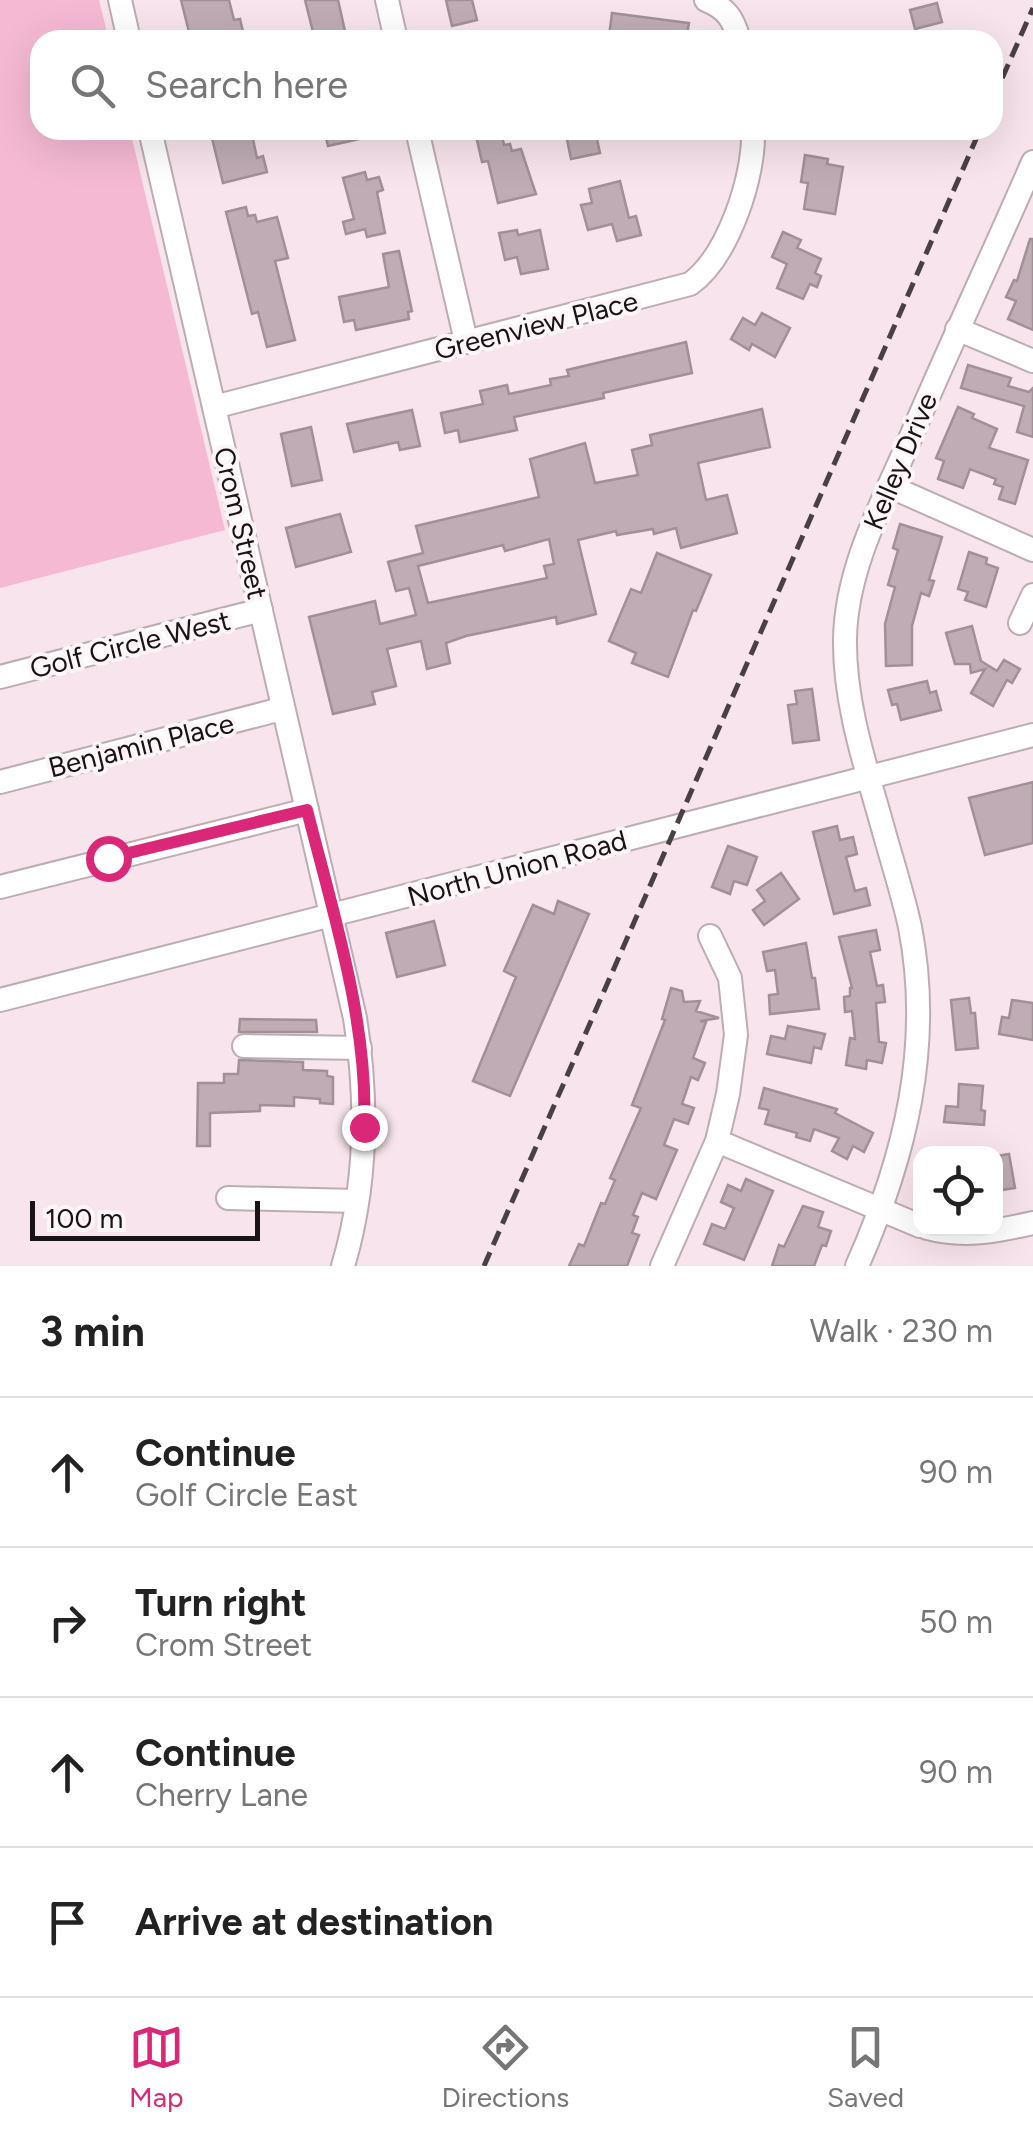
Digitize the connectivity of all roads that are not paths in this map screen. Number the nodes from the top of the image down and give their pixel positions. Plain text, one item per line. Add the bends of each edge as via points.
1 (120, 0) edge
2 (387, 0) edge
3 (706, 0) edge
4 (127, 30) edge
5 (394, 30) edge
6 (736, 30) edge
7 (152, 140) edge
8 (419, 140) edge
9 (752, 140) edge
10 (1032, 164) edge
11 (957, 329) junction
12 (466, 341) junction
13 (1033, 361) edge
14 (214, 406) junction
15 (889, 486) junction
16 (1033, 550) edge
17 (1033, 595) edge
18 (261, 610) junction
19 (1020, 624) dead end
20 (0, 677) edge
21 (282, 709) junction
22 (1033, 735) edge
23 (869, 776) junction
24 (0, 782) edge
25 (307, 810) junction
26 (0, 887) edge
27 (334, 916) junction
28 (710, 936) dead end
29 (0, 1000) edge
30 (244, 1046) dead end
31 (360, 1048) junction
32 (717, 1141) junction
33 (228, 1198) dead end
34 (358, 1201) junction
35 (882, 1210) junction
36 (913, 1223) edge
37 (1033, 1223) edge
38 (1003, 1229) edge
39 (343, 1266) edge
40 (662, 1266) edge
41 (856, 1266) edge

1 - 4 street
2 - 5 street
3 - 6 street via 732,16
7 - 14 street, Crom Street
8 - 12 street
9 - 12 street, Greenview Place via 738,209 704,274 670,292
10 - 11 street, Kelley Drive
11 - 13 street
11 - 15 street, Kelley Drive
12 - 14 street, Greenview Place
14 - 18 street, Crom Street
15 - 16 street
15 - 23 street, Kelley Drive via 855,570 845,641
17 - 19 street
18 - 20 street, Golf Circle West
18 - 21 street, Crom Street
21 - 24 street, Benjamin Place
21 - 25 street, Crom Street
22 - 23 street, North Union Road
23 - 27 street, North Union Road
23 - 35 street, Kelley Drive via 910,928 919,1026 913,1094
25 - 26 street
25 - 27 street, Crom Street
27 - 29 street, North Union Road
27 - 31 street, Crom Street
28 - 32 street via 730,978 736,1035
30 - 31 street
31 - 34 street, Crom Street via 365,1104
32 - 35 street
32 - 40 street
33 - 34 street
34 - 39 street, Crom Street
35 - 36 street
35 - 41 street, Kelley Drive
37 - 38 street

